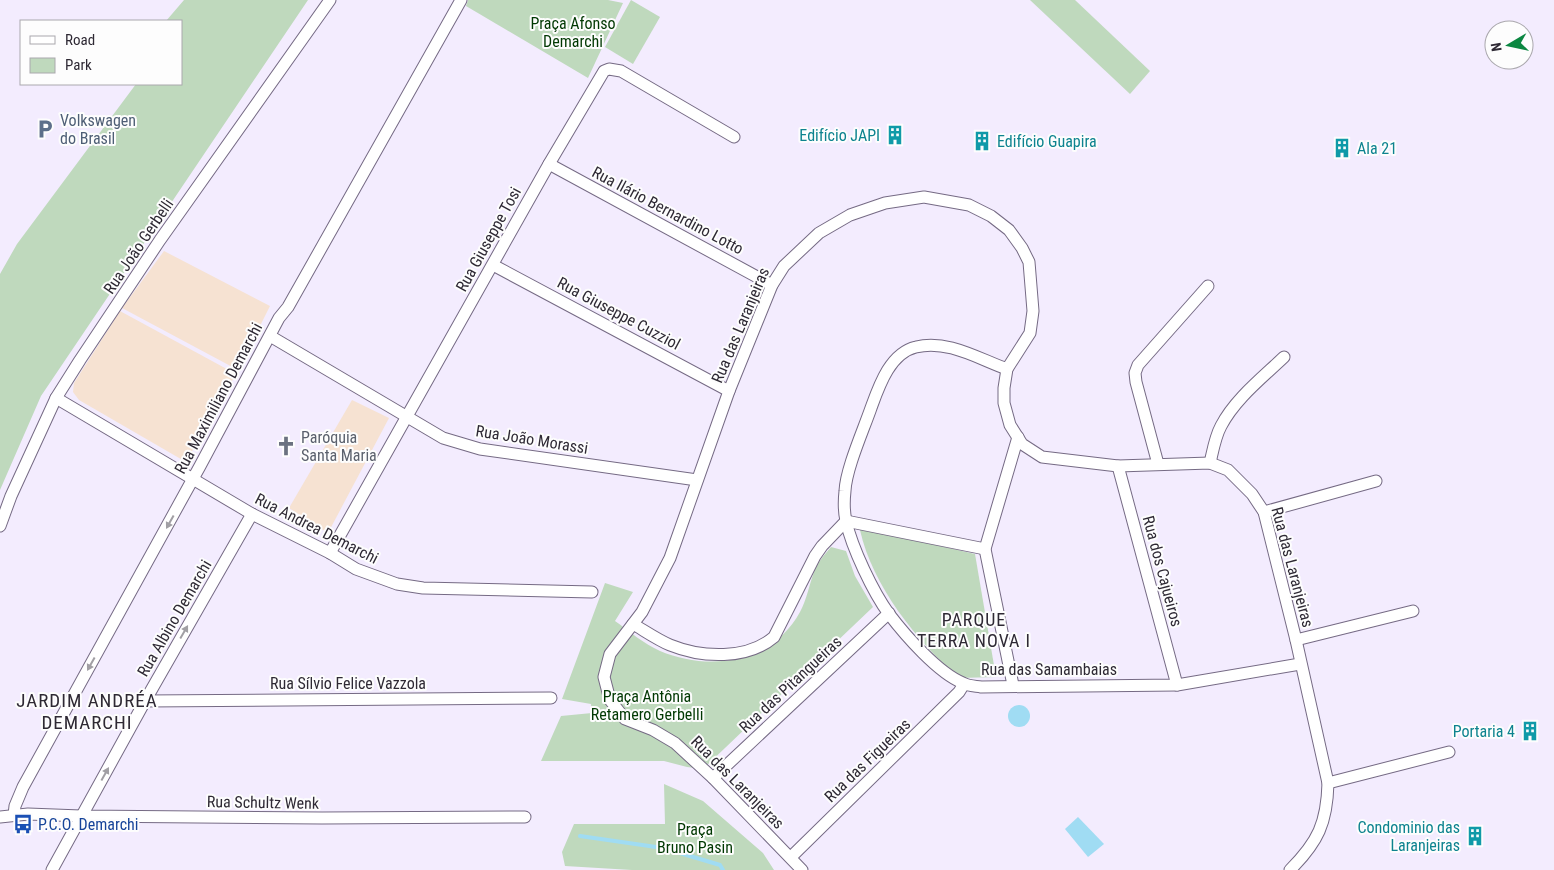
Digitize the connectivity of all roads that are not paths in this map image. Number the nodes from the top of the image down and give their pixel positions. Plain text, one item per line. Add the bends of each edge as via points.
1 (330, 0) edge
2 (460, 0) edge
3 (734, 137) dead end
4 (549, 164) junction
5 (493, 265) junction
6 (772, 285) junction
7 (1208, 286) dead end
8 (270, 336) junction
9 (1284, 357) dead end
10 (1007, 369) junction
11 (729, 391) junction
12 (56, 398) junction
13 (406, 416) junction
14 (1018, 437) junction
15 (1210, 463) junction
16 (1158, 464) junction
17 (1118, 466) junction
18 (193, 479) junction
19 (697, 480) junction
20 (1376, 481) dead end
21 (1264, 512) junction
22 (252, 514) junction
23 (846, 521) junction
24 (0, 526) edge
25 (985, 549) junction
26 (330, 553) junction
27 (592, 592) dead end
28 (1413, 611) dead end
29 (889, 613) junction
30 (633, 624) junction
31 (1296, 640) junction
32 (1300, 664) junction
33 (964, 684) junction
34 (1013, 685) junction
35 (1177, 685) junction
36 (551, 698) dead end
37 (145, 701) junction
38 (1449, 752) dead end
39 (713, 778) junction
40 (1328, 783) junction
41 (14, 815) junction
42 (81, 816) junction
43 (0, 817) edge
44 (526, 817) dead end
45 (791, 857) junction
46 (52, 870) edge
47 (802, 870) edge
48 (1290, 870) edge

1 - 12 street, Rua João Gerbelli via 160,240
2 - 8 street, Rua Maximiliano Demarchi
3 - 4 street, Rua Giuseppe Tosi via 621,71 609,69 601,75
4 - 5 street, Rua Giuseppe Tosi
4 - 6 street, Rua Ilário Bernardino Lotto
5 - 11 street, Rua Giuseppe Cuzziol
5 - 13 street, Rua Giuseppe Tosi
6 - 10 street, Rua das Laranjeiras via 784,266 813,239 850,215 885,203 924,197 968,205 991,216 1009,230 1029,262 1033,311 1030,333
6 - 11 street, Rua das Laranjeiras
7 - 16 street via 1138,365 1135,373
8 - 13 street, Rua João Morassi
8 - 18 street, Rua Maximiliano Demarchi
9 - 15 street via 1227,415
10 - 14 street, Rua das Laranjeiras via 1004,403 1010,425
10 - 23 street, Rua das Samambaias via 948,346 916,347 895,361 876,392 848,474
11 - 19 street, Rua das Laranjeiras
12 - 18 street, Rua Andrea Demarchi
12 - 24 street, Rua João Gerbelli
13 - 19 street, Rua João Morassi via 443,438 480,449
13 - 26 street, Rua Giuseppe Tosi
14 - 17 street, Rua das Laranjeiras via 1022,444 1042,456
14 - 25 street
15 - 16 street, Rua das Laranjeiras
15 - 21 street, Rua das Laranjeiras via 1228,470 1252,494
16 - 17 street, Rua das Laranjeiras
17 - 35 street, Rua dos Cajueiros
18 - 22 street, Rua Andrea Demarchi
18 -> 41 street, Rua Maximiliano Demarchi via 23,787
19 - 30 street, Rua das Laranjeiras via 670,558
20 - 21 street
21 - 31 street, Rua das Laranjeiras
22 - 26 street, Rua Andrea Demarchi
37 -> 22 street, Rua Albino Demarchi
23 - 25 street
23 - 29 street, Rua das Samambaias via 858,555
23 - 30 street via 815,556 774,637 765,645 718,655 695,653 670,645
25 - 34 street
26 - 27 street, Rua Andrea Demarchi via 356,570 414,587
28 - 31 street
29 - 33 street, Rua das Samambaias via 946,674
29 - 39 street, Rua das Pitangueiras
30 - 39 street, Rua das Laranjeiras via 610,654 604,677 610,700 625,718 675,743
31 - 32 street, Rua das Laranjeiras
32 - 35 street, Rua das Samambaias
32 - 40 street, Rua das Laranjeiras
33 - 34 street, Rua das Samambaias via 981,687
33 - 45 street, Rua das Figueiras
34 - 35 street, Rua das Samambaias
36 - 37 street, Rua Sílvio Felice Vazzola
42 -> 37 street, Rua Albino Demarchi
38 - 40 street
39 - 45 street, Rua das Laranjeiras
40 - 48 street, Rua das Laranjeiras via 1325,820 1305,855
41 - 42 street, Rua Schultz Wenk
41 - 43 street, Rua Schultz Wenk
42 - 44 street, Rua Schultz Wenk
42 - 46 street, Rua Albino Demarchi
45 - 47 street, Rua das Laranjeiras

